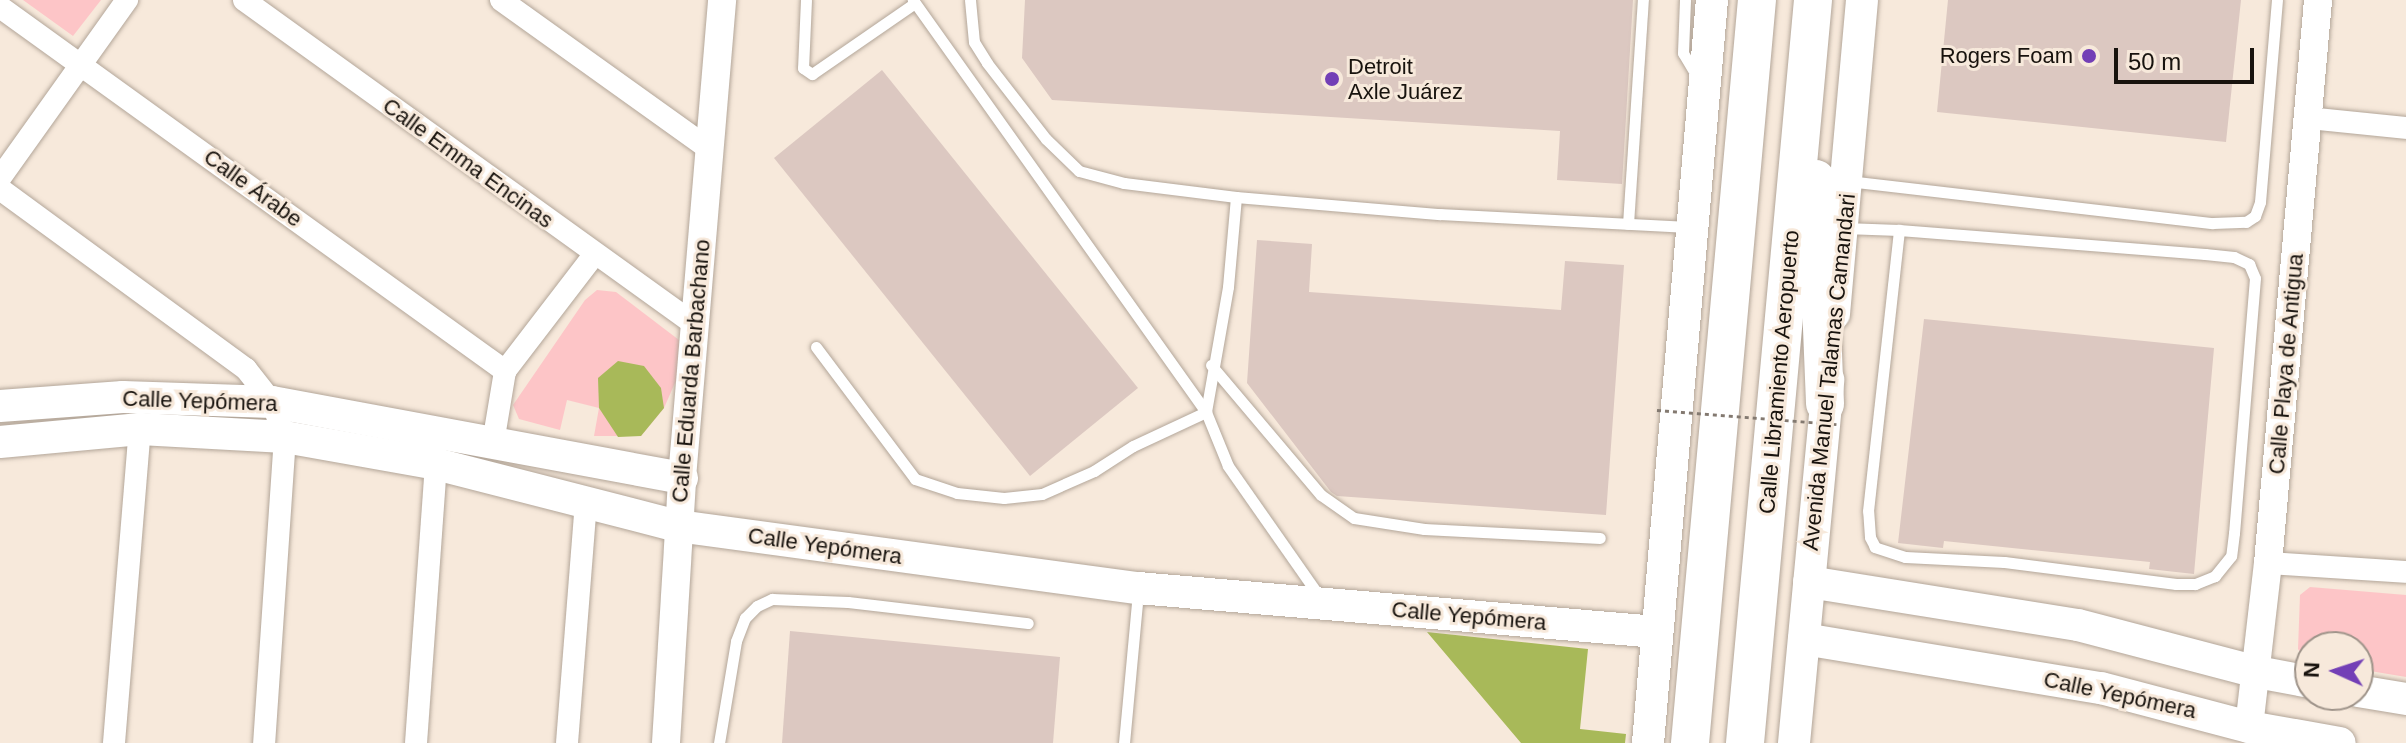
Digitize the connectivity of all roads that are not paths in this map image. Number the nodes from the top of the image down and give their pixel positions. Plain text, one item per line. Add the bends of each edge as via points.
1 (127, 0) edge
2 (244, 0) edge
3 (501, 0) edge
4 (722, 0) edge
5 (806, 0) edge
6 (970, 0) edge
7 (1643, 0) edge
8 (1685, 0) edge
9 (1712, 0) edge
10 (1757, 0) edge
11 (1862, 0) edge
12 (2277, 0) edge
13 (2318, 0) edge
14 (914, 2) edge
15 (0, 7) edge
16 (1812, 13) edge
17 (81, 64) junction
18 (1705, 86) junction
19 (2308, 118) junction
20 (2406, 128) edge
21 (709, 149) junction
22 (0, 178) edge
23 (1847, 181) junction
24 (0, 189) edge
25 (1236, 197) junction
26 (1628, 224) junction
27 (1693, 227) junction
28 (1843, 228) junction
29 (1899, 230) junction
30 (594, 255) junction
31 (694, 324) junction
32 (816, 347) dead end
33 (1211, 365) junction
34 (505, 371) junction
35 (272, 402) junction
36 (0, 406) edge
37 (1206, 412) junction
38 (1831, 414) junction
39 (140, 429) junction
40 (285, 437) junction
41 (0, 442) edge
42 (493, 443) junction
43 (436, 464) junction
44 (682, 478) junction
45 (586, 501) junction
46 (678, 526) junction
47 (1600, 538) dead end
48 (2268, 563) junction
49 (2406, 572) edge
50 (1809, 582) junction
51 (1138, 588) junction
52 (1325, 604) junction
53 (1028, 623) dead end
54 (1657, 632) junction
55 (1804, 639) junction
56 (2257, 672) junction
57 (2294, 679) edge
58 (2374, 694) edge
59 (2406, 699) edge
60 (2249, 727) junction
61 (114, 743) edge
62 (264, 743) edge
63 (416, 743) edge
64 (567, 743) edge
65 (666, 743) edge
66 (719, 743) edge
67 (1124, 743) edge
68 (1648, 743) edge
69 (1690, 743) edge
70 (1745, 743) edge
71 (1794, 743) edge
72 (2340, 743) edge

1 - 17 street
2 - 30 street, Calle Emma Encinas
3 - 21 street
4 - 21 street, Calle Eduarda Barbachano
5 - 14 lane via 803,68 812,74
6 - 25 lane via 974,42 987,63 1046,139 1079,171 1124,183
7 - 26 lane
8 - 18 lane via 1683,53
9 - 18 main road
10 - 69 highway
11 - 23 main road, Avenida Manuel Talamas Camandari
12 - 23 lane via 2260,202 2246,222 2213,223
13 - 19 street, Calle Playa de Antigua
14 - 37 lane
15 - 17 street, Calle Árabe
16 - 38 highway
16 - 70 highway, Calle Libramiento Aeropuerto
17 - 22 street
17 - 34 street, Calle Árabe
18 - 27 main road
19 - 20 street
19 - 48 street, Calle Playa de Antigua
21 - 31 street, Calle Eduarda Barbachano
23 - 28 main road, Avenida Manuel Talamas Camandari
24 - 35 street via 246,369
25 - 26 lane
25 - 33 lane via 1228,287
26 - 27 lane
27 - 54 main road
28 - 29 lane
28 - 38 main road, Avenida Manuel Talamas Camandari
29 - 29 lane via 2219,255 2249,264 2255,278 2233,544 2226,566 2195,584 2176,584 2004,562 1905,557 1875,547 1868,511
30 - 31 street, Calle Emma Encinas
30 - 34 street
31 - 44 street, Calle Eduarda Barbachano
32 - 37 lane via 915,479 957,493 1004,498 1042,494
33 - 37 lane
33 - 47 lane via 1321,495 1354,518 1424,529
34 - 42 street
35 - 36 main road, Calle Yepómera via 123,397
35 - 40 street
35 - 42 main road, Calle Yepómera
37 - 52 lane via 1228,466
38 - 50 main road, Avenida Manuel Talamas Camandari
39 - 40 main road, Calle Yepómera
39 - 41 main road, Calle Yepómera
39 - 61 street
40 - 43 main road, Calle Yepómera
40 - 62 street
42 - 44 main road, Calle Yepómera
43 - 45 main road, Calle Yepómera
43 - 63 street
44 - 46 street, Calle Eduarda Barbachano
45 - 46 main road, Calle Yepómera
45 - 64 street
46 - 51 main road, Calle Yepómera
46 - 65 street, Calle Eduarda Barbachano
48 - 49 street
48 - 56 street, Calle Playa de Antigua
50 - 55 main road, Avenida Manuel Talamas Camandari
50 - 56 main road via 2078,625
51 - 52 main road, Calle Yepómera
51 - 67 lane
52 - 54 main road, Calle Yepómera
53 - 66 lane via 848,602 772,599 745,618 736,641
54 - 68 main road
55 - 60 main road, Calle Yepómera via 2101,688
55 - 71 main road, Avenida Manuel Talamas Camandari
56 - 57 main road
56 - 60 street, Calle Playa de Antigua
58 - 59 main road
60 - 72 main road, Calle Yepómera

